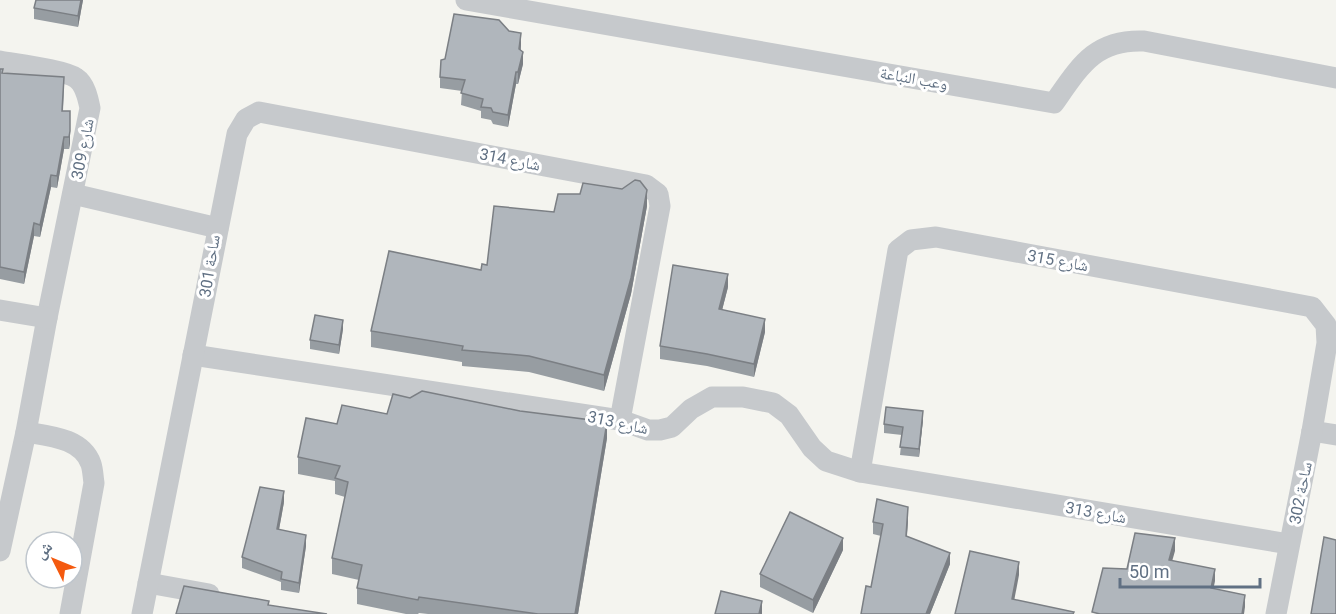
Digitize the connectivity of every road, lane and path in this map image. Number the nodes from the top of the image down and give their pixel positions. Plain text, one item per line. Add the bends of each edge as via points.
1 (466, 0) edge
2 (0, 61) edge
3 (1336, 78) edge
4 (73, 194) junction
5 (218, 228) junction
6 (0, 310) edge
7 (47, 318) junction
8 (193, 356) junction
9 (620, 420) junction
10 (1312, 431) junction
11 (26, 432) junction
12 (1336, 435) edge
13 (860, 472) junction
14 (1289, 544) junction
15 (0, 552) edge
16 (148, 583) junction
17 (228, 597) edge
18 (70, 614) edge
19 (142, 614) edge
20 (1275, 614) edge

1 - 3 street, وعب النباعة via 1054,103 1085,60 1112,44 1128,40
2 - 4 street, شارع 309 via 54,70 76,78 86,92 90,108
4 - 5 street, ساحة 301
4 - 7 street
5 - 8 street, ساحة 301
5 - 9 street, شارع 314 via 237,134 246,119 259,112 646,185 658,194 660,207
6 - 7 street
7 - 11 street
8 - 9 street, شارع 313
8 - 16 street, ساحة 301
9 - 13 street, شارع 313 via 660,430 672,427 712,397 743,397 773,403 789,415 826,461
10 - 12 street
10 - 13 street, شارع 315 via 1327,343 1326,325 1312,307 936,237 910,240 898,250
10 - 14 street, ساحة 302
11 - 15 street
11 - 18 street via 77,445 90,462 94,483
13 - 14 street, شارع 313
14 - 20 street, ساحة 302
16 - 17 street
16 - 19 street, ساحة 301

